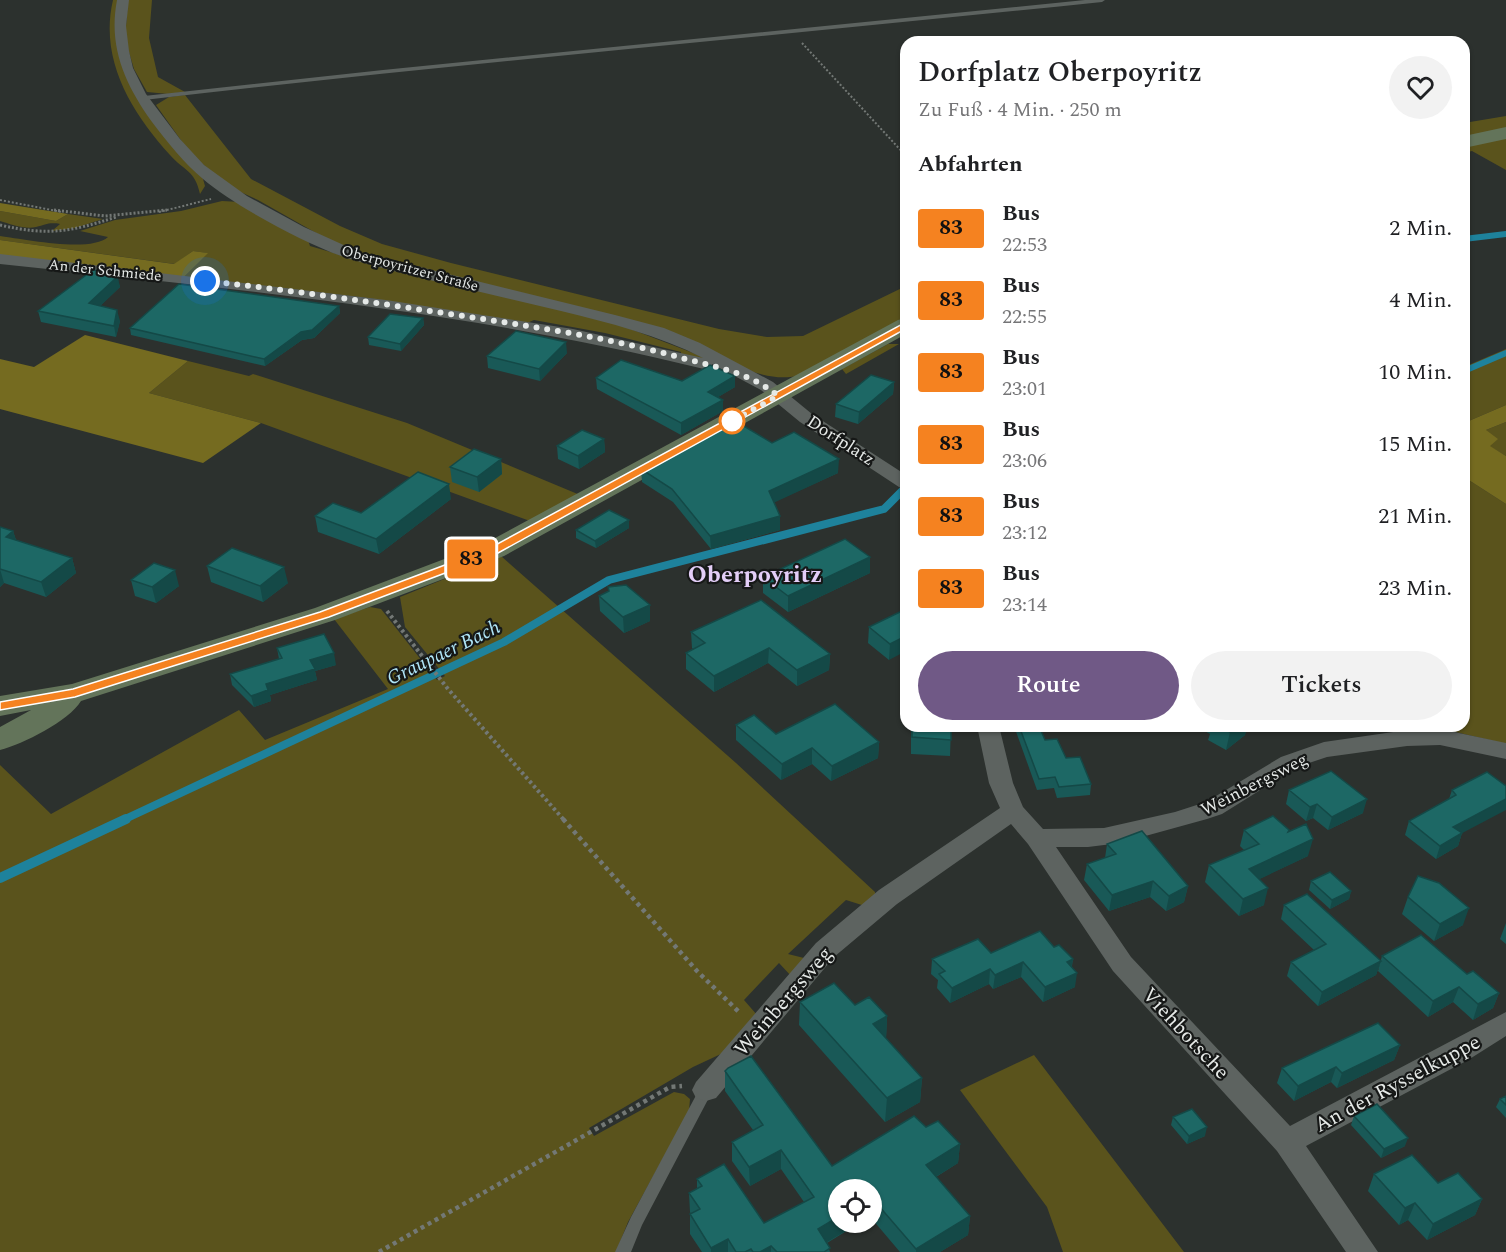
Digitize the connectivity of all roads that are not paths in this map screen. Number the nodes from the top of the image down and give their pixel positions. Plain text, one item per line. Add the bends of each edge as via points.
1 (123, 0) edge
2 (1102, 0) edge
3 (144, 98) junction
4 (1506, 133) edge
5 (1470, 141) edge
6 (0, 259) edge
7 (900, 328) edge
8 (742, 374) junction
9 (778, 396) junction
10 (900, 479) edge
11 (75, 693) junction
12 (0, 706) edge
13 (989, 732) edge
14 (0, 740) edge
15 (1506, 751) edge
16 (1013, 811) junction
17 (1037, 838) junction
18 (1506, 1023) edge
19 (708, 1087) joint
20 (1287, 1142) junction
21 (623, 1252) edge
22 (1363, 1252) edge

1 - 3 street, Oberpoyritzer Straße via 120,39 127,70
2 - 3 lane
3 - 8 street, Oberpoyritzer Straße via 184,153 208,176 328,244 354,255 658,332
4 - 5 main road
6 - 8 street, An der Schmiede via 245,285 491,320 659,351
7 - 9 main road
8 - 9 street, Oberpoyritzer Straße
9 - 10 street, Dorfplatz
9 - 11 main road via 494,550 325,614
11 - 12 main road
11 - 14 main road via 59,708
13 - 16 street via 1001,783
15 - 17 street, Weinbergsweg via 1440,737 1324,750 1289,762 1203,812 1134,831 1088,838
16 - 17 street, Viehbotsche
16 - 19 street, Weinbergsweg via 888,897 825,950
17 - 20 street, Viehbotsche via 1122,964
18 - 20 street, An der Rysselkuppe
19 - 21 lane, Weinbergsweg
20 - 22 street, Viehbotsche

